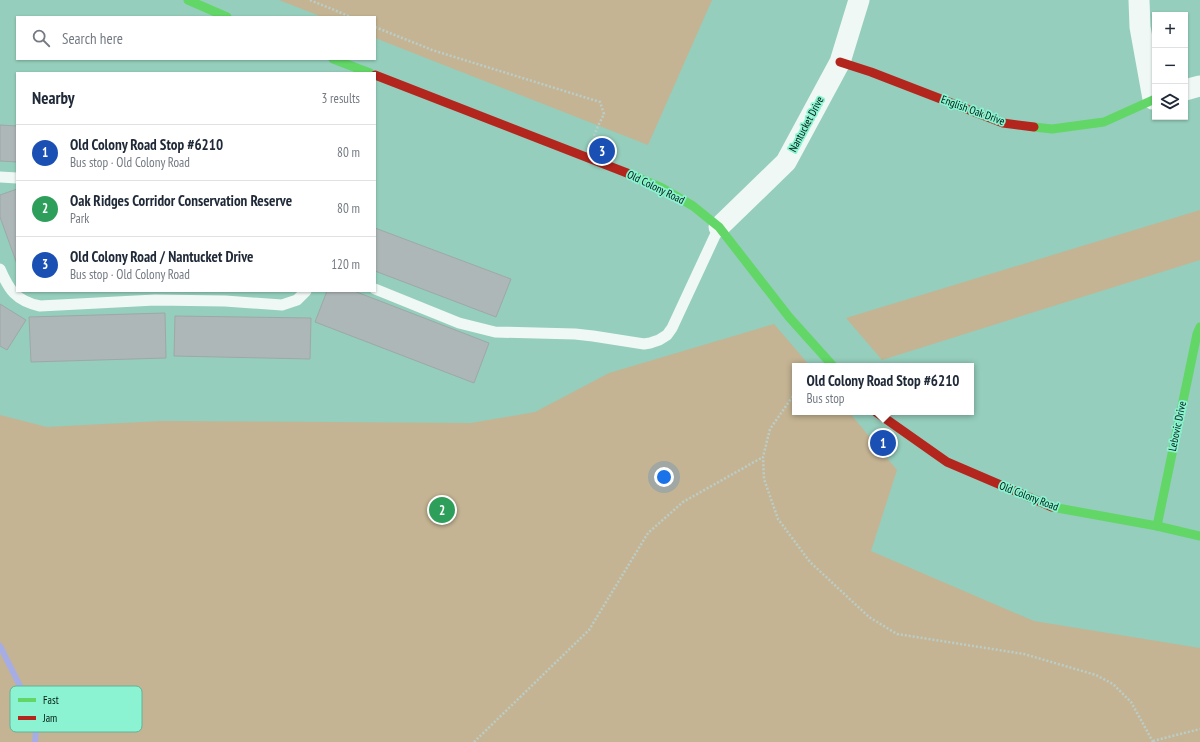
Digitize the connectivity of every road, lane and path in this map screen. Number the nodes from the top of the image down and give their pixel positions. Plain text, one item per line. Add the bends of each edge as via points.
1 (188, 0) edge
2 (310, 0) edge
3 (859, 0) edge
4 (1139, 0) edge
5 (225, 16) edge
6 (349, 16) edge
7 (376, 27) edge
8 (336, 60) edge
9 (840, 62) junction
10 (367, 72) edge
11 (376, 75) edge
12 (1200, 86) edge
13 (1152, 89) edge
14 (1188, 89) edge
15 (1152, 100) edge
16 (586, 156) junction
17 (0, 176) edge
18 (16, 178) edge
19 (719, 226) junction
20 (0, 269) edge
21 (376, 289) edge
22 (305, 292) edge
23 (1200, 327) edge
24 (830, 363) edge
25 (792, 398) edge
26 (880, 415) edge
27 (763, 456) junction
28 (1157, 526) junction
29 (1200, 536) edge
30 (1200, 729) edge
31 (474, 742) edge
32 (1153, 742) edge

1 - 5 street
2 - 6 path
3 - 9 street, Nantucket Drive
4 - 13 street via 1140,27
7 - 16 path via 432,50 600,102 604,114
8 - 10 street
9 - 15 street, English Oak Drive via 1003,122 1052,129 1104,122
9 - 19 street, Nantucket Drive via 786,162
11 - 16 street, Old Colony Road
12 - 14 street
16 - 19 street, Old Colony Road via 662,188 693,206
17 - 18 lane
19 - 21 lane via 672,328 664,337 650,343 638,344 575,334 482,330
19 - 24 street, Old Colony Road via 789,317
20 - 22 lane via 15,295 23,301 40,306 155,300 282,305 297,300
23 - 28 street, Lebovic Drive
25 - 27 path via 770,429
26 - 28 street, Old Colony Road via 947,462 1053,507
27 - 31 path via 683,502 648,533 589,630
27 - 32 path via 764,479 778,519 810,562 869,617 898,634 1024,654 1096,675 1113,684 1131,702
28 - 29 street, Old Colony Road
30 - 32 path

